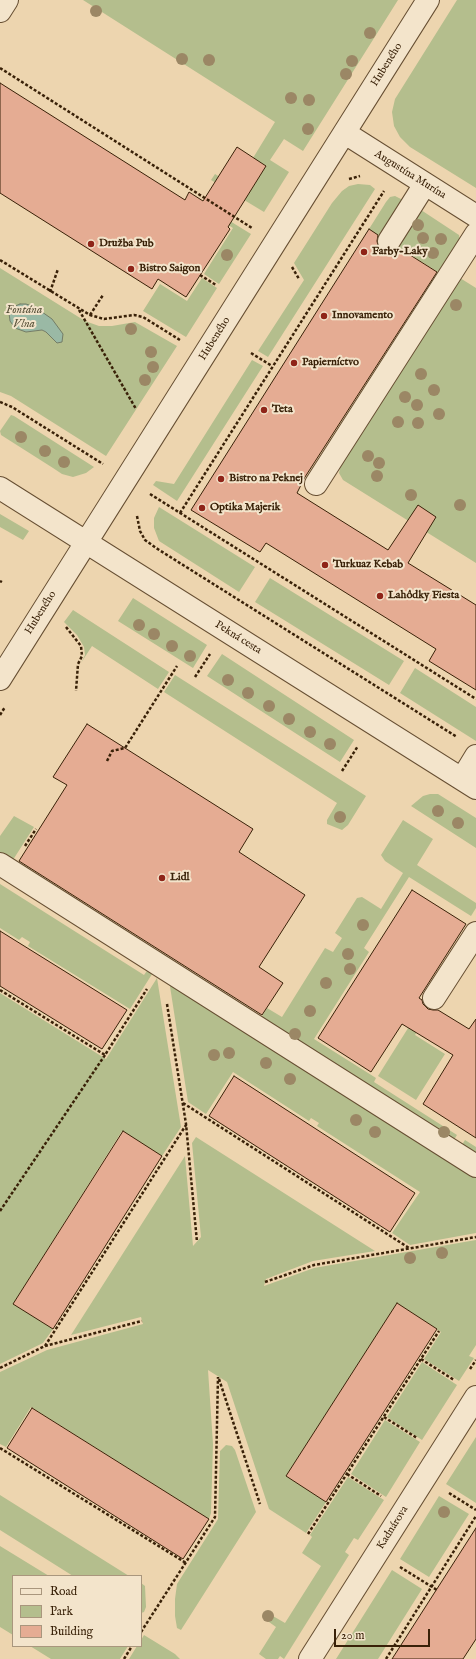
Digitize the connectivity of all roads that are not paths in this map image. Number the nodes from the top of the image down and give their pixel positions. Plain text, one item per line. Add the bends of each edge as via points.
1 (7, 0) edge
2 (428, 0) edge
3 (0, 10) edge
4 (345, 133) junction
5 (420, 191) junction
6 (476, 216) edge
7 (476, 234) edge
8 (389, 241) dead end
9 (316, 484) dead end
10 (0, 488) edge
11 (86, 542) junction
12 (0, 678) edge
13 (469, 749) edge
14 (469, 784) edge
15 (0, 864) edge
16 (476, 933) edge
17 (434, 998) dead end
18 (476, 1166) edge
19 (476, 1397) edge
20 (310, 1659) edge

1 - 3 street
2 - 4 street, Hubeného
4 - 5 street, Augustína Murína
4 - 11 street, Hubeného
5 - 6 street, Augustína Murína
5 - 8 street
7 - 9 street
10 - 11 street, Pekná cesta
11 - 12 street, Hubeného
11 - 14 street, Pekná cesta
13 - 14 street
15 - 18 street
16 - 17 street
19 - 20 street, Kadnárova

